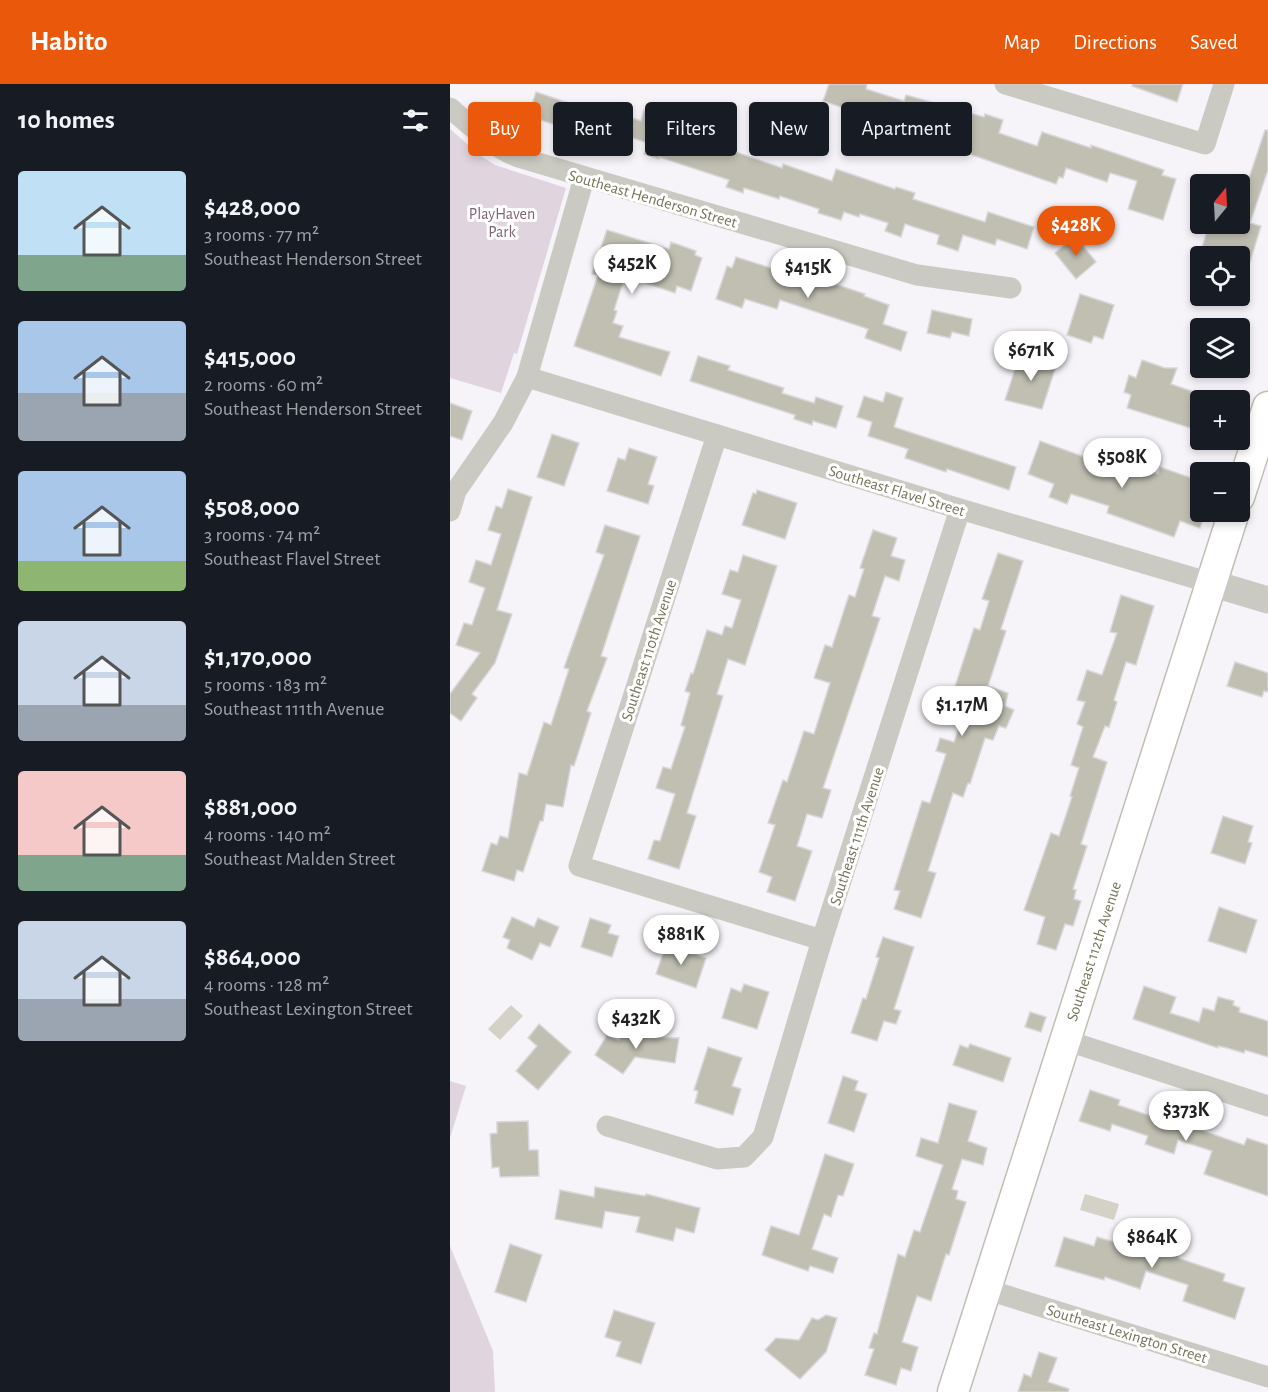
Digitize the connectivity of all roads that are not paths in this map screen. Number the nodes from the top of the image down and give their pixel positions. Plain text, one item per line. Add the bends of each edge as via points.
1 (1005, 84) edge
2 (1224, 84) edge
3 (450, 108) edge
4 (584, 177) junction
5 (1011, 288) dead end
6 (527, 377) junction
7 (1268, 407) edge
8 (717, 435) junction
9 (1250, 463) edge
10 (453, 490) edge
11 (960, 509) junction
12 (450, 511) edge
13 (1231, 522) edge
14 (1211, 583) junction
15 (1268, 600) edge
16 (822, 940) junction
17 (1065, 1040) junction
18 (1268, 1106) edge
19 (607, 1126) dead end
20 (985, 1289) junction
21 (1268, 1377) edge
22 (953, 1392) edge

1 - 2 street via 1205,144
3 - 4 street, Southeast Henderson Street via 501,150
4 - 5 street, Southeast Henderson Street via 917,275
4 - 6 street
6 - 8 street, Southeast Flavel Street
6 - 10 street via 503,423
7 - 9 main road
8 - 11 street, Southeast Flavel Street
8 - 16 street, Southeast 110th Avenue via 579,866
10 - 12 street
11 - 14 street, Southeast Flavel Street
11 - 16 street, Southeast 111th Avenue
13 - 14 main road, Southeast 112th Avenue
14 - 15 street, Southeast Flavel Street
14 - 17 main road, Southeast 112th Avenue
16 - 19 street, Southeast 111th Avenue via 763,1137 744,1158 717,1159
17 - 18 street
17 - 20 main road, Southeast 112th Avenue
20 - 21 street, Southeast Lexington Street
20 - 22 main road, Southeast 112th Avenue

